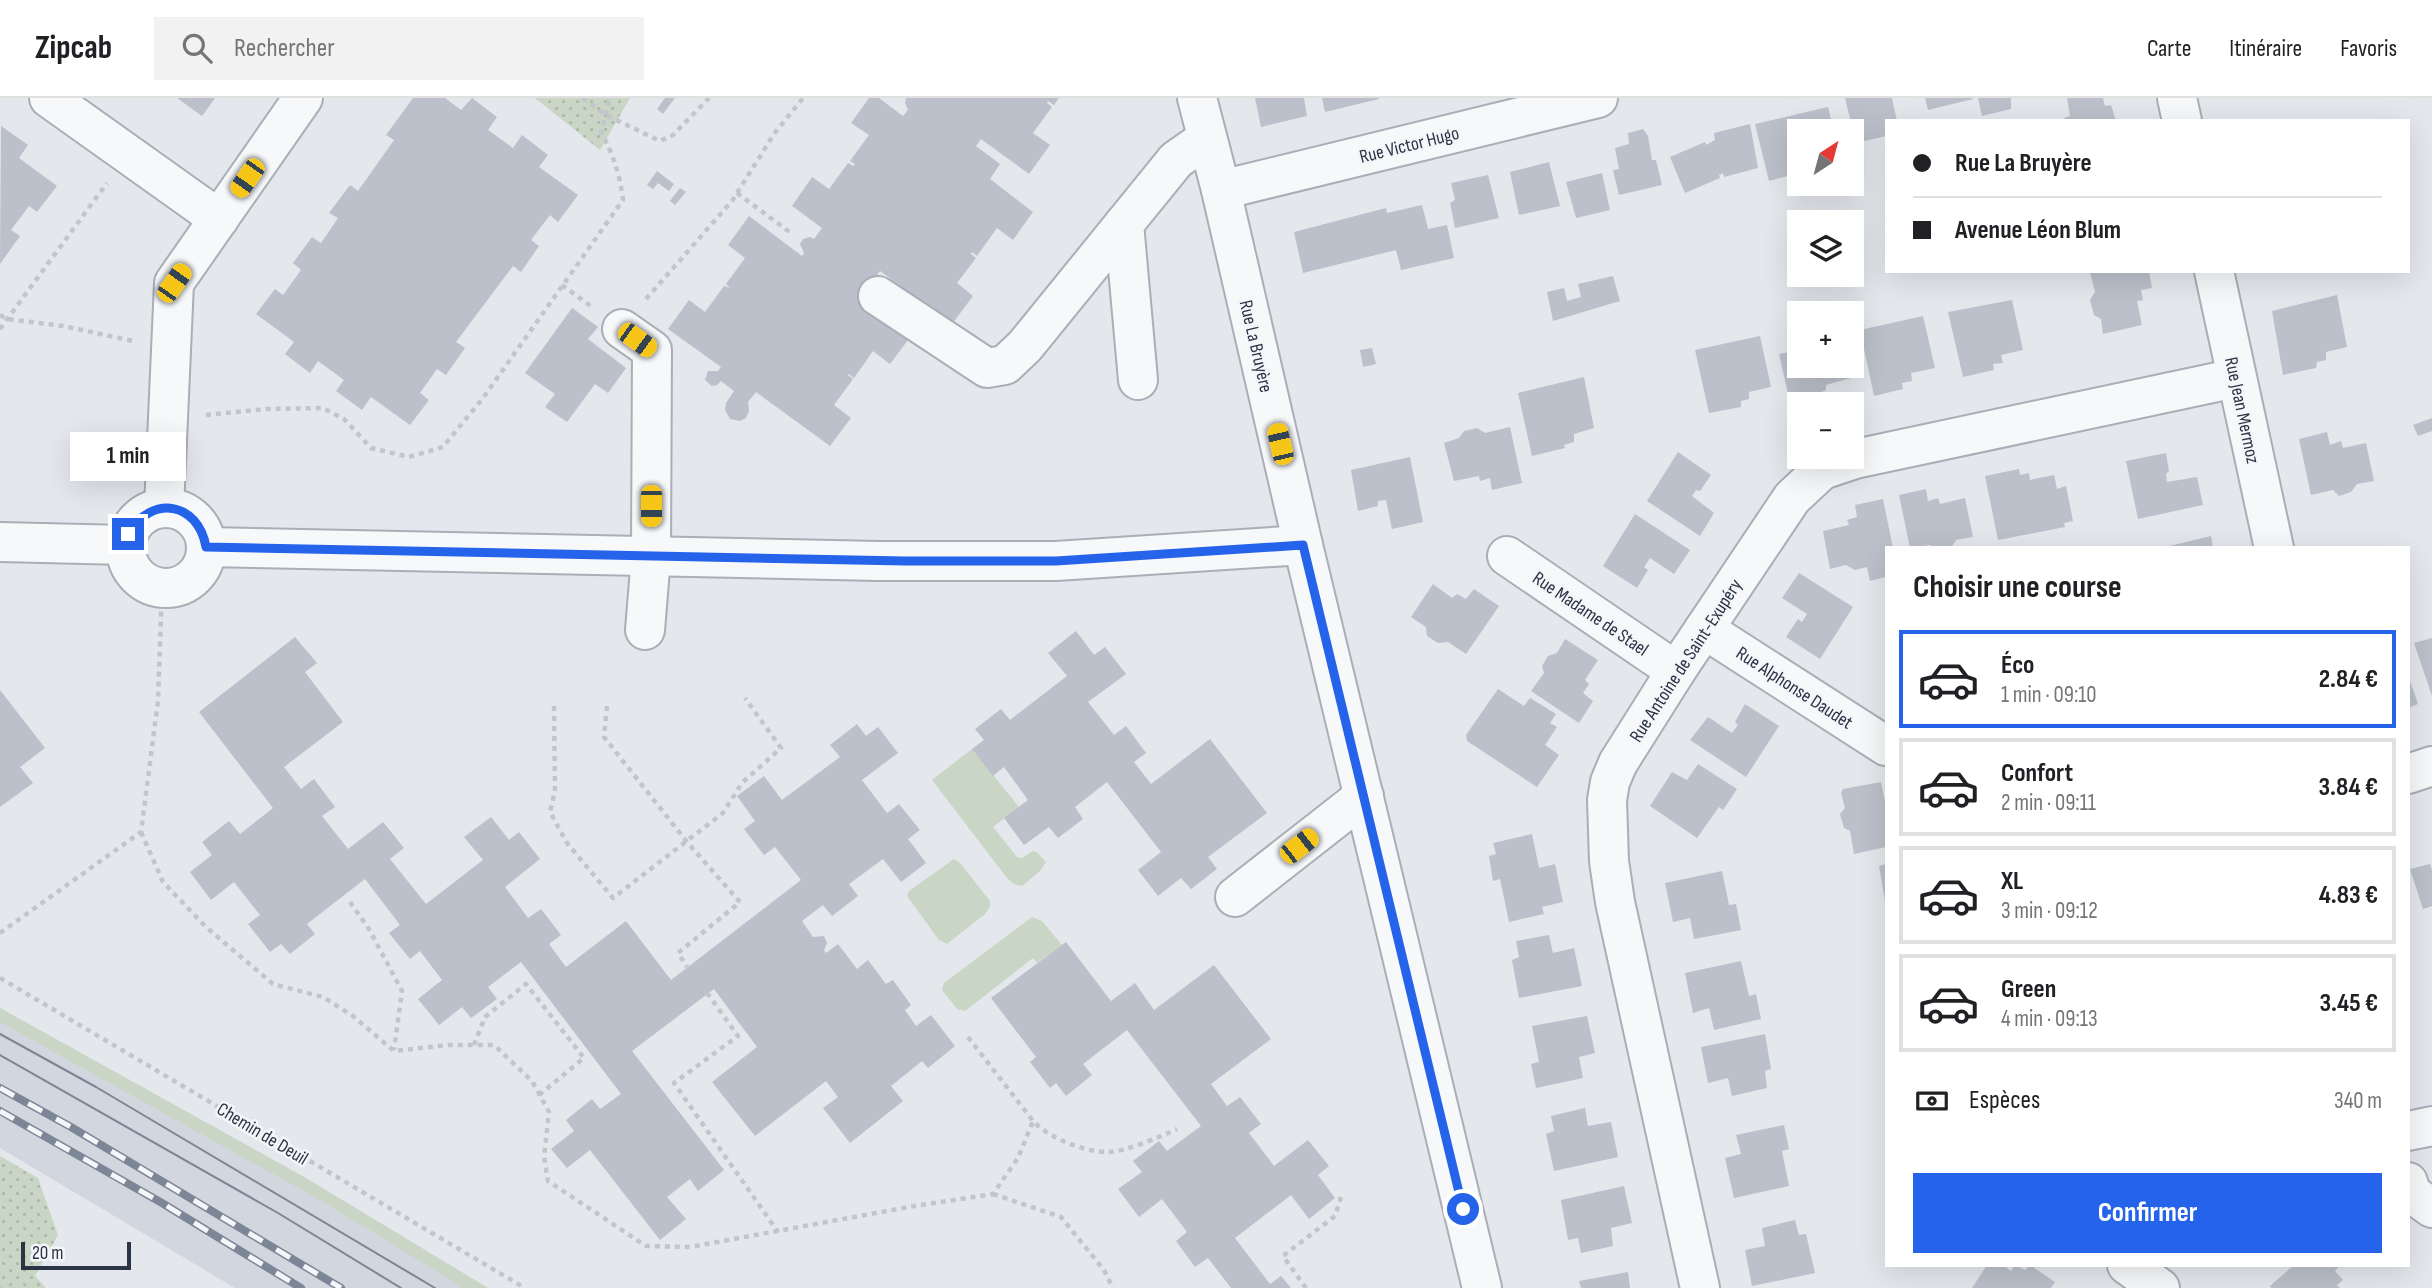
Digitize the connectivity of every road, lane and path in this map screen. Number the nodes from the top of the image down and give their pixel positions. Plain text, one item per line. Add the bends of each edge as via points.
1 (49, 98) edge
2 (303, 98) edge
3 (583, 98) edge
4 (610, 98) edge
5 (709, 98) edge
6 (803, 98) edge
7 (1197, 98) edge
8 (1598, 98) edge
9 (2177, 98) edge
10 (606, 115) junction
11 (2182, 119) edge
12 (1206, 139) junction
13 (128, 154) junction
14 (1221, 190) junction
15 (737, 193) junction
16 (219, 219) junction
17 (1124, 224) junction
18 (791, 233) dead end
19 (2214, 273) edge
20 (878, 296) dead end
21 (0, 315) edge
22 (7, 319) junction
23 (0, 329) edge
24 (622, 329) joint
25 (171, 349) junction
26 (2236, 378) junction
27 (1138, 380) dead end
28 (167, 418) junction
29 (164, 508) junction
30 (0, 542) edge
31 (126, 545) junction
32 (1303, 545) junction
33 (2274, 546) edge
34 (206, 547) junction
35 (1507, 555) dead end
36 (651, 557) junction
37 (162, 588) junction
38 (1704, 629) junction
39 (645, 630) dead end
40 (1676, 671) junction
41 (745, 698) dead end
42 (554, 706) dead end
43 (607, 706) dead end
44 (1885, 745) edge
45 (2432, 766) edge
46 (2410, 773) edge
47 (1364, 796) junction
48 (141, 832) junction
49 (687, 842) junction
50 (1235, 897) dead end
51 (351, 902) dead end
52 (0, 933) edge
53 (687, 967) dead end
54 (0, 978) edge
55 (707, 993) dead end
56 (968, 1037) dead end
57 (474, 1045) junction
58 (394, 1051) junction
59 (539, 1095) junction
60 (1032, 1121) junction
61 (2432, 1126) edge
62 (1177, 1129) dead end
63 (2410, 1131) edge
64 (2410, 1189) edge
65 (993, 1194) junction
66 (1342, 1194) dead end
67 (2432, 1208) edge
68 (778, 1232) junction
69 (2129, 1267) edge
70 (525, 1288) edge
71 (1114, 1288) edge
72 (1306, 1288) edge
73 (1482, 1288) edge
74 (1700, 1288) edge
75 (2160, 1288) edge

1 - 13 street
2 - 16 street
3 - 10 path
4 - 10 path
5 - 10 path via 673,135 660,141
6 - 15 path
7 - 12 street, Rue La Bruyère
8 - 14 street, Rue Victor Hugo
9 - 11 street
10 - 28 path via 601,132 613,154 623,200 443,447 409,457 371,448 344,419 323,408
12 - 14 street, Rue La Bruyère
12 - 17 street via 1176,160
13 - 16 street
13 - 22 path
14 - 32 street, Rue La Bruyère
15 - 18 path
15 - 24 path
16 - 25 street via 174,283
17 - 20 street via 1005,365 987,368
17 - 27 street
19 - 26 street, Rue Jean Mermoz
21 - 22 path
22 - 23 path
22 - 25 path
24 - 36 street via 652,350
25 - 28 street
26 - 33 street, Rue Jean Mermoz
26 - 38 street, Rue Antoine de Saint-Exupéry via 1868,456 1822,470 1792,498
28 - 29 street
29 - 31 street via 142,516 128,534
29 - 34 street via 188,514 204,534
30 - 31 street
31 - 37 street via 132,569 150,585
32 - 36 street via 1056,561
32 - 47 street, Rue La Bruyère
34 - 36 street
34 - 37 street via 205,561 188,582
35 - 40 street, Rue Madame de Stael
36 - 39 street
37 - 48 path via 158,701
38 - 40 street, Rue Antoine de Saint-Exupéry
38 - 44 street, Rue Alphonse Daudet
40 - 74 street, Rue Antoine de Saint-Exupéry via 1618,763 1610,782 1607,820 1615,902
41 - 49 path via 781,748 742,783 723,813
42 - 49 path via 555,791 550,812 567,843 613,898
43 - 49 path via 604,737
45 - 46 street
47 - 50 street
47 - 73 street, Rue La Bruyère
48 - 52 path
48 - 58 path via 163,881 206,927 273,984 323,997
49 - 53 path via 740,902 678,953
51 - 58 path via 402,991
54 - 70 path, Chemin de Deuil
55 - 68 path via 738,1036 674,1083
56 - 60 path
57 - 58 path
57 - 59 path via 494,1045 532,1081
57 - 59 path via 485,1017 526,984 584,1058
59 - 68 path via 548,1112 544,1157 548,1181 646,1246 690,1247
60 - 62 path via 1070,1144 1110,1153
60 - 65 path via 1018,1158
61 - 63 street
64 - 67 street
65 - 68 path
65 - 71 path via 1060,1217
66 - 72 path via 1335,1216 1283,1256
69 - 75 street

